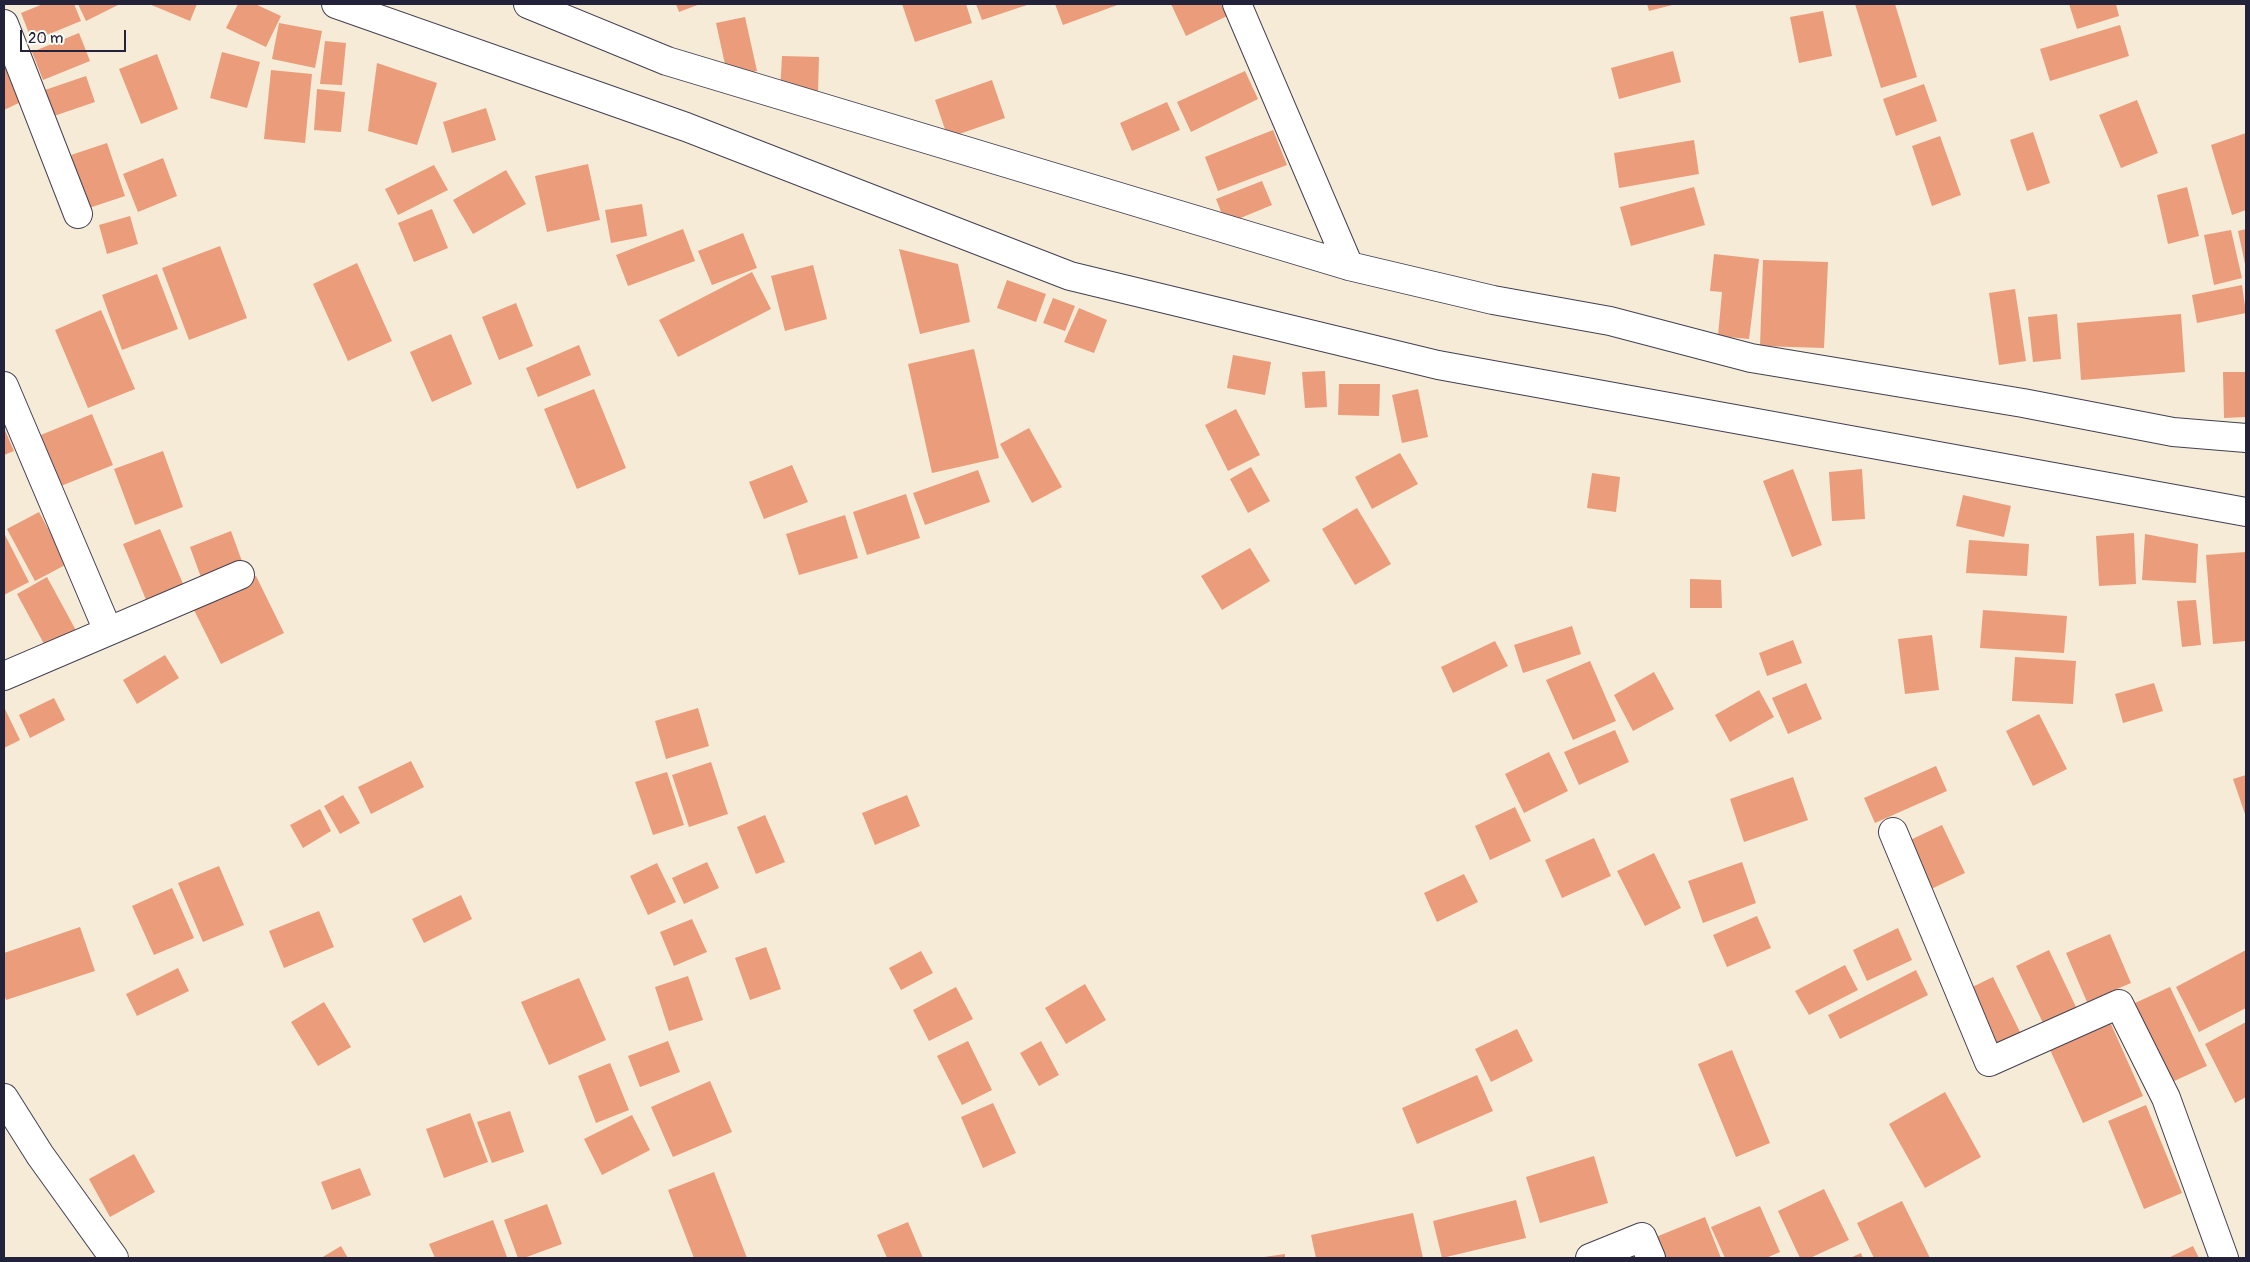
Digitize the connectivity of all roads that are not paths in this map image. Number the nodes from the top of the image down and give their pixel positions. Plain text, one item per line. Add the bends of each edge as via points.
1 (336, 4) edge
2 (528, 4) edge
3 (1236, 4) edge
4 (4, 24) edge
5 (78, 214) dead end
6 (1349, 266) junction
7 (4, 386) edge
8 (2246, 438) edge
9 (2246, 512) edge
10 (240, 575) dead end
11 (108, 631) junction
12 (4, 676) edge
13 (1893, 832) dead end
14 (4, 1098) edge
15 (114, 1258) edge
16 (1590, 1258) edge
17 (1651, 1258) edge
18 (2224, 1258) edge

1 - 9 street via 686,127 1070,276 1438,365
2 - 6 street via 667,61
3 - 6 street
4 - 5 street
6 - 8 street via 1494,300 1610,321 1750,358 2023,403 2172,432
7 - 11 street
10 - 11 street
11 - 12 street
13 - 18 street via 1989,1062 2119,1004 2166,1098
14 - 15 street via 40,1155
16 - 17 street via 1642,1237

